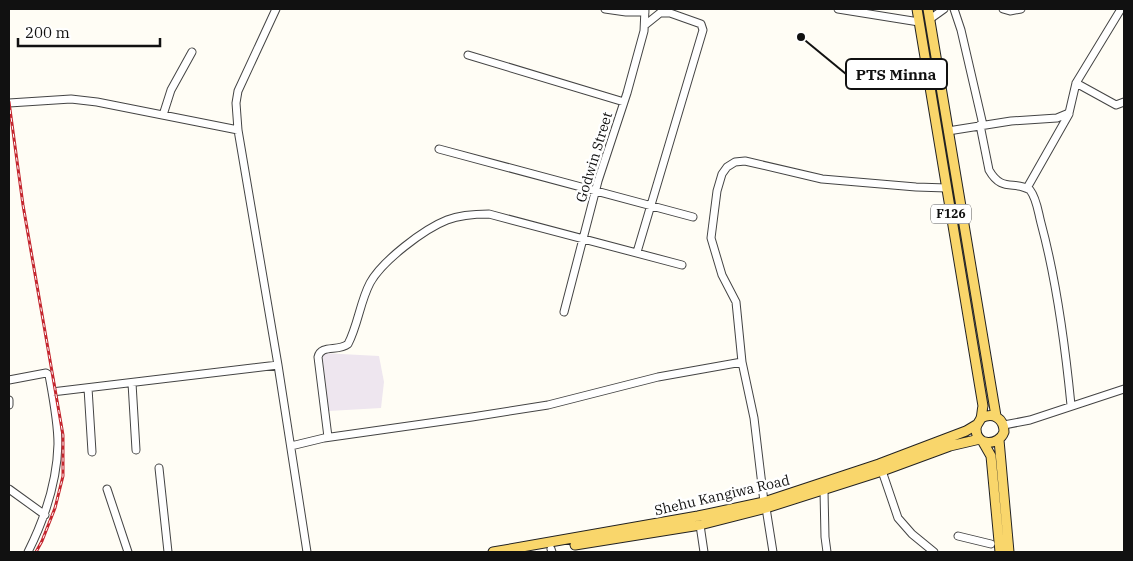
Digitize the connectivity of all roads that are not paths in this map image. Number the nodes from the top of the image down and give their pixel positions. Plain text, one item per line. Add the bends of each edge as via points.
1 (276, 9) edge
2 (605, 9) edge
3 (838, 9) edge
4 (917, 9) edge
5 (928, 9) edge
6 (944, 9) edge
7 (954, 9) edge
8 (1003, 9) edge
9 (1021, 9) edge
10 (1121, 9) edge
11 (645, 10) edge
12 (930, 19) junction
13 (919, 22) junction
14 (645, 25) junction
15 (192, 52) dead end
16 (468, 55) dead end
17 (1076, 83) junction
18 (624, 102) junction
19 (1124, 102) edge
20 (9, 103) edge
21 (1069, 113) junction
22 (163, 115) junction
23 (981, 125) junction
24 (238, 130) junction
25 (948, 131) junction
26 (439, 149) dead end
27 (947, 188) junction
28 (1027, 188) junction
29 (596, 192) junction
30 (649, 206) junction
31 (693, 217) dead end
32 (584, 238) junction
33 (637, 252) junction
34 (682, 265) dead end
35 (970, 266) junction
36 (960, 268) junction
37 (564, 312) dead end
38 (742, 362) junction
39 (278, 365) junction
40 (9, 380) edge
41 (132, 383) junction
42 (88, 388) junction
43 (1124, 389) edge
44 (52, 392) junction
45 (9, 400) edge
46 (9, 405) edge
47 (1071, 405) junction
48 (996, 416) junction
49 (979, 422) junction
50 (1004, 425) junction
51 (328, 437) junction
52 (982, 440) junction
53 (999, 440) junction
54 (291, 446) junction
55 (136, 450) dead end
56 (92, 452) dead end
57 (159, 468) dead end
58 (882, 471) junction
59 (9, 489) edge
60 (107, 489) dead end
61 (824, 491) junction
62 (765, 505) junction
63 (44, 515) junction
64 (700, 525) junction
65 (958, 536) dead end
66 (996, 547) edge
67 (551, 550) edge
68 (28, 552) edge
69 (128, 552) edge
70 (168, 552) edge
71 (307, 552) edge
72 (493, 552) edge
73 (530, 552) edge
74 (704, 552) edge
75 (773, 552) edge
76 (827, 552) edge
77 (934, 552) edge
78 (987, 552) edge
79 (1009, 552) edge

1 - 24 street via 238,91
2 - 11 street
3 - 13 street
4 - 13 main road, F126
5 - 12 main road, F126
6 - 12 street
7 - 23 street
8 - 9 street
10 - 17 street
11 - 14 street, Godwin Street
12 - 25 main road, F126
13 - 27 main road, F126
14 - 18 street, Godwin Street
14 - 30 street via 660,13 670,13 701,24 703,30
15 - 22 street via 171,90
16 - 18 street
17 - 19 street via 1116,105
17 - 21 street
18 - 29 street, Godwin Street
20 - 22 street via 97,102
21 - 23 street via 1057,118
21 - 28 street
22 - 24 street
23 - 25 street
23 - 28 street via 992,175 1008,186
24 - 39 street
25 - 35 main road, F126
26 - 29 street
27 - 36 main road, F126
27 - 38 street via 822,179 745,162 735,162 727,167 717,191 711,238 722,275 736,302
28 - 47 street via 1033,193 1049,252
29 - 30 street
29 - 32 street, Godwin Street
30 - 31 street
30 - 33 street
32 - 33 street
32 - 37 street, Godwin Street
32 - 51 street via 489,214 476,214 447,220 409,244 370,282 348,344 344,348 319,352
33 - 34 street
35 - 36 main road
35 - 48 main road, F126
36 - 49 main road, F126 via 983,406
38 - 51 street via 548,404
38 - 62 street via 754,418
39 - 41 street
39 - 54 street
40 - 44 street via 46,373
41 - 42 street
41 - 55 street
42 - 44 street
42 - 56 street
43 - 47 street
44 - 63 street via 58,443 55,480
45 - 46 street
47 - 50 street via 1030,420
48 - 49 main road via 990,415
48 - 50 main road
49 - 52 main road, F126 via 976,432
49 - 62 main road, Shehu Kangiwa Road via 966,431
50 - 53 main road
51 - 54 street
52 - 53 main road via 991,443
52 - 58 main road, Shehu Kangiwa Road via 950,446
52 - 66 main road, F126 via 990,456
53 - 79 main road
54 - 71 street
57 - 70 street
58 - 61 main road, Shehu Kangiwa Road
58 - 77 street via 898,518
59 - 63 street
60 - 69 street
61 - 62 main road, Shehu Kangiwa Road
61 - 76 street
62 - 64 main road, Shehu Kangiwa Road
62 - 72 main road, Shehu Kangiwa Road
62 - 75 street
63 - 68 street
64 - 67 main road, Shehu Kangiwa Road
64 - 74 street
65 - 66 street
66 - 78 street
67 - 73 main road, Shehu Kangiwa Road

